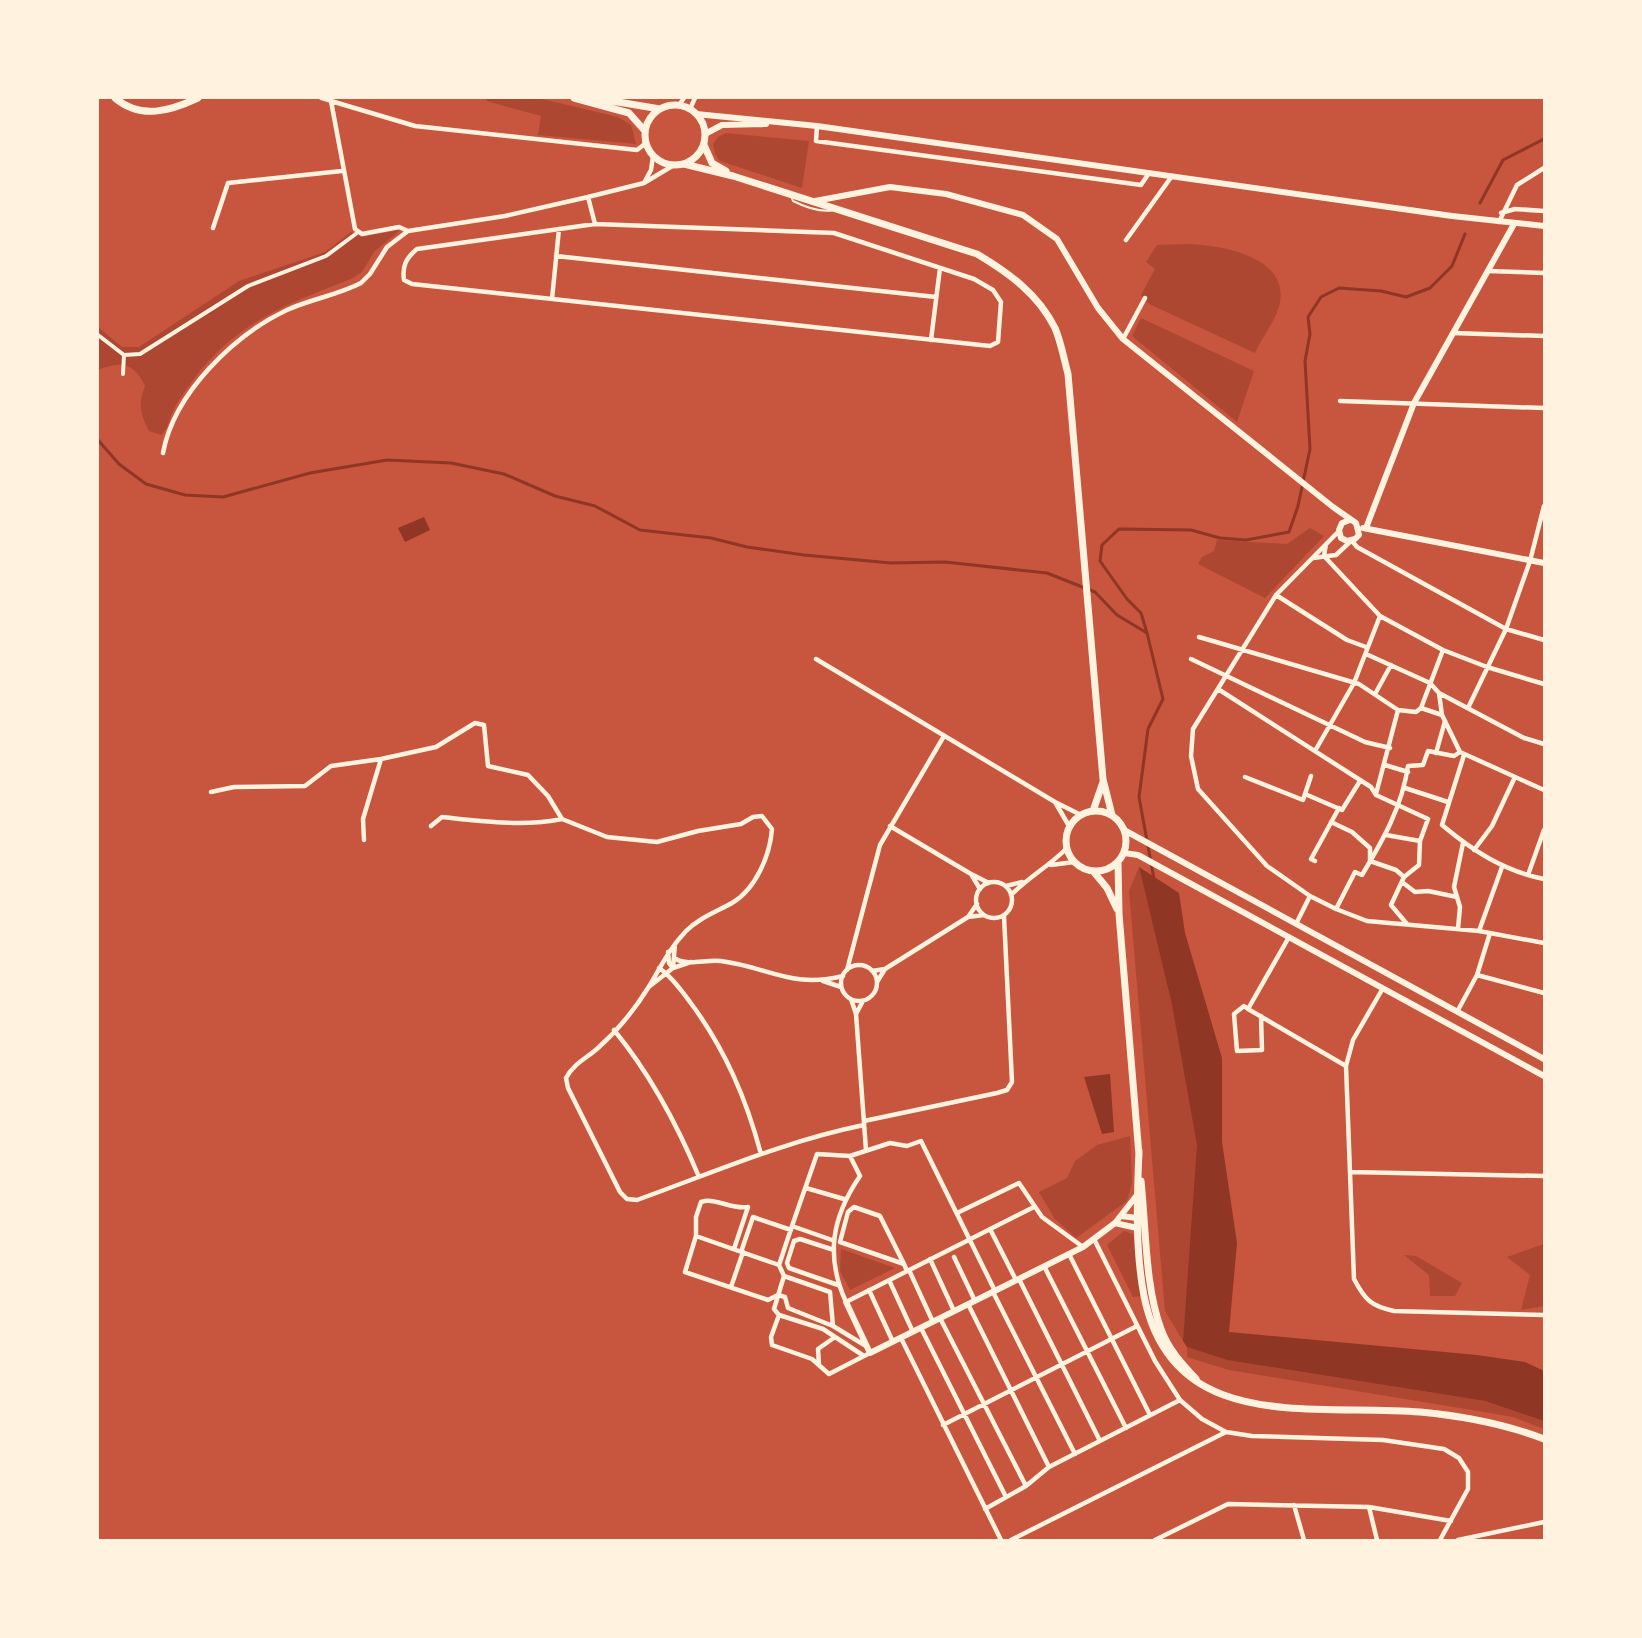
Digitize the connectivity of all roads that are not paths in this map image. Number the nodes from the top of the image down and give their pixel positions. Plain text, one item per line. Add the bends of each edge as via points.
1 (116, 98) edge
2 (198, 98) edge
3 (321, 98) edge
4 (574, 98) edge
5 (594, 98) edge
6 (684, 98) edge
7 (695, 98) edge
8 (331, 101) junction
9 (679, 105) junction
10 (660, 109) junction
11 (693, 111) junction
12 (785, 124) junction
13 (817, 126) junction
14 (645, 131) junction
15 (705, 134) junction
16 (646, 143) junction
17 (704, 145) junction
18 (653, 156) junction
19 (684, 164) junction
20 (674, 165) junction
21 (1545, 168) edge
22 (342, 171) junction
23 (1149, 173) junction
24 (733, 176) junction
25 (1172, 176) junction
26 (644, 183) junction
27 (790, 194) junction
28 (588, 197) junction
29 (815, 201) junction
30 (838, 209) junction
31 (1545, 211) edge
32 (1501, 213) junction
33 (1499, 222) junction
34 (595, 224) junction
35 (1514, 224) junction
36 (1545, 226) edge
37 (213, 228) dead end
38 (559, 229) junction
39 (408, 231) junction
40 (357, 233) junction
41 (1126, 240) dead end
42 (556, 256) junction
43 (940, 268) junction
44 (1488, 272) junction
45 (1545, 273) edge
46 (936, 297) junction
47 (1145, 298) dead end
48 (552, 299) junction
49 (1453, 333) junction
50 (98, 335) edge
51 (1545, 336) edge
52 (1123, 339) junction
53 (932, 340) junction
54 (124, 355) junction
55 (123, 374) dead end
56 (1340, 401) dead end
57 (1413, 403) junction
58 (1545, 408) edge
59 (163, 453) dead end
60 (1545, 506) edge
61 (1350, 520) junction
62 (1363, 528) junction
63 (1339, 531) junction
64 (1352, 541) junction
65 (1326, 544) junction
66 (1324, 556) junction
67 (1313, 558) junction
68 (1530, 561) junction
69 (1545, 563) edge
70 (1276, 595) junction
71 (1380, 616) junction
72 (1506, 629) junction
73 (1199, 637) dead end
74 (1545, 640) edge
75 (1366, 647) junction
76 (1242, 650) junction
77 (1443, 650) junction
78 (1366, 654) junction
79 (816, 659) dead end
80 (1191, 659) dead end
81 (1391, 665) junction
82 (1487, 667) junction
83 (1226, 676) junction
84 (1354, 683) junction
85 (1430, 683) junction
86 (1545, 684) edge
87 (1218, 689) junction
88 (1439, 693) junction
89 (1375, 694) junction
90 (1421, 708) junction
91 (1468, 708) junction
92 (1398, 710) junction
93 (1442, 715) junction
94 (1446, 721) junction
95 (1331, 725) junction
96 (944, 736) junction
97 (1545, 744) edge
98 (1390, 748) junction
99 (1315, 751) junction
100 (1436, 753) junction
101 (1462, 753) junction
102 (381, 759) junction
103 (1385, 765) junction
104 (1408, 772) junction
105 (1311, 776) dead end
106 (1245, 777) dead end
107 (1515, 777) junction
108 (1103, 779) junction
109 (1360, 781) junction
110 (1405, 788) junction
111 (1545, 790) edge
112 (212, 792) dead end
113 (1305, 794) junction
114 (1376, 795) junction
115 (1055, 802) junction
116 (1448, 802) junction
117 (1398, 807) junction
118 (1339, 808) junction
119 (1093, 811) junction
120 (1081, 814) junction
121 (1112, 815) junction
122 (562, 819) junction
123 (1331, 822) junction
124 (431, 826) dead end
125 (890, 826) junction
126 (1069, 826) junction
127 (1124, 830) junction
128 (1545, 830) edge
129 (1386, 835) junction
130 (364, 840) dead end
131 (1420, 841) junction
132 (1463, 843) junction
133 (1066, 849) junction
134 (1474, 850) junction
135 (1124, 853) junction
136 (1315, 861) dead end
137 (1370, 861) junction
138 (1074, 862) junction
139 (1118, 862) junction
140 (1051, 865) junction
141 (1502, 867) junction
142 (1093, 871) junction
143 (971, 874) junction
144 (1528, 876) junction
145 (1545, 879) edge
146 (1403, 880) junction
147 (1025, 881) junction
148 (989, 883) junction
149 (1006, 886) junction
150 (980, 889) junction
151 (1011, 895) junction
152 (1310, 896) junction
153 (1457, 897) junction
154 (977, 904) junction
155 (1336, 909) junction
156 (1119, 914) junction
157 (984, 915) junction
158 (1004, 915) junction
159 (968, 917) junction
160 (995, 918) junction
161 (1296, 924) junction
162 (1407, 924) junction
163 (1458, 929) junction
164 (1479, 931) junction
165 (1490, 933) junction
166 (1004, 934) junction
167 (1289, 937) junction
168 (1545, 943) edge
169 (675, 944) junction
170 (852, 948) junction
171 (668, 950) junction
172 (694, 961) junction
173 (669, 963) junction
174 (676, 963) junction
175 (659, 966) junction
176 (857, 966) junction
177 (885, 969) junction
178 (847, 970) junction
179 (872, 971) junction
180 (666, 972) junction
181 (1390, 975) junction
182 (1477, 975) junction
183 (843, 976) junction
184 (823, 981) junction
185 (877, 982) junction
186 (842, 987) junction
187 (648, 988) junction
188 (1383, 988) junction
189 (1545, 993) edge
190 (850, 999) junction
191 (863, 1001) junction
192 (1248, 1009) junction
193 (1457, 1012) junction
194 (856, 1014) junction
195 (1261, 1017) junction
196 (1451, 1025) junction
197 (614, 1030) junction
198 (1545, 1059) edge
199 (1346, 1066) junction
200 (1545, 1076) edge
201 (864, 1123) junction
202 (866, 1150) junction
203 (1138, 1151) junction
204 (761, 1154) junction
205 (850, 1156) junction
206 (1350, 1172) junction
207 (1545, 1176) edge
208 (699, 1178) junction
209 (806, 1188) junction
210 (1137, 1195) junction
211 (844, 1199) junction
212 (1034, 1207) junction
213 (1144, 1208) junction
214 (957, 1213) junction
215 (1121, 1216) junction
216 (1137, 1218) junction
217 (1115, 1223) junction
218 (1128, 1224) junction
219 (792, 1228) junction
220 (1137, 1228) junction
221 (990, 1229) junction
222 (696, 1236) junction
223 (970, 1239) junction
224 (1094, 1239) junction
225 (832, 1240) junction
226 (1083, 1247) junction
227 (734, 1250) junction
228 (834, 1250) junction
229 (742, 1252) junction
230 (1069, 1254) junction
231 (954, 1257) dead end
232 (930, 1259) junction
233 (1149, 1263) junction
234 (904, 1264) junction
235 (779, 1265) junction
236 (1044, 1266) junction
237 (908, 1270) junction
238 (784, 1276) junction
239 (889, 1280) junction
240 (1017, 1280) junction
241 (838, 1285) junction
242 (731, 1287) junction
243 (869, 1290) junction
244 (994, 1292) junction
245 (778, 1295) junction
246 (975, 1301) junction
247 (846, 1302) junction
248 (968, 1305) junction
249 (954, 1311) junction
250 (779, 1315) junction
251 (1545, 1315) edge
252 (940, 1318) junction
253 (933, 1322) junction
254 (833, 1326) junction
255 (1137, 1326) junction
256 (921, 1328) junction
257 (914, 1332) junction
258 (835, 1337) junction
259 (900, 1338) junction
260 (1112, 1339) junction
261 (893, 1342) junction
262 (866, 1346) junction
263 (1087, 1352) junction
264 (867, 1355) junction
265 (819, 1365) junction
266 (1062, 1365) junction
267 (1036, 1378) junction
268 (1200, 1383) junction
269 (1011, 1391) junction
270 (1180, 1400) junction
271 (984, 1404) junction
272 (964, 1414) junction
273 (1150, 1415) junction
274 (944, 1425) junction
275 (1125, 1428) junction
276 (1226, 1432) junction
277 (1545, 1439) edge
278 (1100, 1441) junction
279 (1075, 1454) junction
280 (1049, 1467) junction
281 (1026, 1486) junction
282 (1006, 1497) junction
283 (1294, 1505) junction
284 (1369, 1507) junction
285 (985, 1509) junction
286 (1451, 1521) junction
287 (1545, 1522) edge
288 (1001, 1540) edge
289 (1011, 1540) edge
290 (1155, 1540) edge
291 (1304, 1540) edge
292 (1377, 1540) edge
293 (1440, 1540) edge
294 (1458, 1540) edge

1 - 2 main road via 134,109 156,112
3 - 8 street
4 - 14 main road via 628,113
5 - 10 main road
6 - 9 street
7 - 11 street
8 - 16 street via 415,126 637,150
8 - 22 street
9 - 10 main road
9 - 11 main road
10 - 14 main road via 650,118
11 - 12 street
11 - 15 main road
12 - 13 street
12 - 15 street via 722,125
13 - 23 street
13 - 23 street via 816,141 827,143 1141,185
14 - 16 main road
15 - 17 main road
16 - 18 main road
17 - 19 main road via 697,156
17 - 24 main road via 712,163
18 - 20 main road
18 - 26 street
19 - 20 main road
19 - 24 main road
20 - 26 street
21 - 32 street via 1517,185
22 - 37 street via 228,183
22 - 40 street
23 - 25 street
24 - 27 main road
25 - 33 street
25 - 41 street
26 - 28 street
27 - 29 main road
27 - 30 lane via 800,205 822,211
28 - 34 street
28 - 39 street via 506,216
29 - 30 main road
29 - 52 street via 890,187 946,194 1023,215 1057,240 1098,308
30 - 108 main road via 977,254 1007,272 1032,294 1054,328 1068,374
31 - 32 street via 1515,209
32 - 33 street
33 - 35 street
34 - 38 street
34 - 43 street via 834,233
35 - 36 street
35 - 44 street
38 - 42 street
38 - 48 street via 417,249 407,257 403,270 404,280 412,284
39 - 40 street via 399,227
39 - 59 street via 387,247 361,283 286,310 228,349 190,393
40 - 54 street via 326,256 248,286 140,354
42 - 46 street
42 - 48 street
43 - 46 street
43 - 53 street via 993,290 1001,302 998,342 990,346
44 - 45 street
44 - 49 street
46 - 53 street
47 - 52 street
48 - 53 street
49 - 51 street
49 - 57 street
50 - 54 street
52 - 61 street
54 - 55 street
56 - 57 street
57 - 58 street
57 - 62 street
60 - 68 street
61 - 62 street
61 - 63 street via 1342,523
62 - 64 street
62 - 68 street
63 - 64 street via 1341,538
63 - 65 street
64 - 66 street via 1336,555
64 - 72 street
65 - 66 street
65 - 67 street
66 - 67 street
66 - 71 street
67 - 70 street
68 - 69 street
68 - 72 street
70 - 75 street via 1347,640
70 - 76 street
71 - 75 street
71 - 77 street
72 - 74 street
72 - 82 street
73 - 76 street
75 - 78 street
76 - 83 street
76 - 84 street
77 - 82 street
77 - 85 street
78 - 81 street
78 - 84 street
79 - 96 street
80 - 83 street
81 - 85 street
81 - 89 street
82 - 86 street
82 - 91 street
83 - 87 street
83 - 95 street
84 - 89 street
84 - 95 street
85 - 88 street
85 - 90 street
87 - 99 street
87 - 152 street via 1193,729 1191,756 1198,789 1267,866
88 - 91 street
88 - 93 street
89 - 92 street
90 - 92 street via 1416,712
90 - 93 street
91 - 97 street via 1524,738
92 - 98 street
93 - 94 street
94 - 100 street
94 - 101 street
95 - 98 street via 1365,742
95 - 99 street
96 - 115 street
96 - 125 street
98 - 103 street
99 - 109 street
100 - 101 street
100 - 104 street via 1428,751 1424,765 1408,766
101 - 107 street
101 - 116 street
102 - 112 street via 331,766 305,786 234,787
102 - 122 street via 436,747 475,723 484,725 488,766 528,775
102 - 130 street via 363,819
103 - 104 street
103 - 114 street
104 - 110 street
105 - 113 street
106 - 113 street via 1303,800
107 - 111 street
107 - 134 street via 1492,826
108 - 119 main road
108 - 121 main road
109 - 114 street
109 - 118 street via 1342,810
110 - 116 street
110 - 117 street
113 - 118 street
114 - 117 street
115 - 120 street
115 - 126 street
116 - 132 street via 1442,825
117 - 129 street
117 - 131 street via 1428,819
118 - 123 street
119 - 120 main road
119 - 121 main road
120 - 126 main road
121 - 127 main road
122 - 124 street via 480,821 442,817
122 - 169 street via 607,837 657,842 762,816 772,829 759,872 735,901 703,918
123 - 136 street via 1311,859
123 - 137 street via 1352,832 1370,848
125 - 143 street
125 - 170 street via 877,855
126 - 133 main road
127 - 135 main road
127 - 161 street
128 - 144 street
129 - 131 street
129 - 137 street
131 - 146 street via 1419,865
132 - 134 street
132 - 153 street via 1454,887
133 - 138 main road
133 - 140 street
134 - 141 street
135 - 139 main road
135 - 167 street via 1138,855
137 - 146 street via 1396,870
137 - 155 street via 1362,875 1355,872
138 - 140 street
138 - 142 main road
139 - 142 main road via 1106,870
139 - 156 main road
140 - 147 street
141 - 144 street
141 - 164 street
142 - 156 main road via 1107,888
143 - 148 street
143 - 150 street
144 - 145 street
146 - 153 street via 1415,892
146 - 162 street via 1391,905
147 - 149 street
147 - 151 street
148 - 149 street
148 - 150 street
149 - 151 street
150 - 154 street
151 - 158 street via 1012,904
152 - 155 street
152 - 161 street
153 - 163 street
154 - 157 street
154 - 159 street
155 - 162 street via 1366,921
156 - 203 main road
157 - 159 street
157 - 160 street
158 - 160 street
158 - 166 street
159 - 177 street
160 - 166 street
161 - 167 street
161 - 181 street
162 - 163 street
163 - 164 street
164 - 165 street
165 - 168 street
165 - 182 street
166 - 201 street via 1013,1069 1007,1090
167 - 188 street
167 - 192 street
169 - 171 street
169 - 174 street
170 - 176 street
170 - 178 street
171 - 173 street
171 - 175 street
172 - 174 street
172 - 174 street
172 - 184 street via 731,963 793,980
173 - 174 street
173 - 175 street
174 - 180 street
175 - 180 street
175 - 187 street
176 - 178 street
176 - 179 street
177 - 179 street
177 - 185 street
178 - 183 street
179 - 185 street
180 - 187 street
180 - 204 street via 706,1023 726,1058 750,1112
181 - 188 street
181 - 193 street
182 - 189 street
182 - 193 street
183 - 184 street
183 - 186 street
184 - 186 street
185 - 191 street via 872,996
186 - 190 street
187 - 197 street
188 - 196 street
188 - 199 street via 1353,1040
190 - 191 street
190 - 194 street
191 - 194 street
192 - 195 street
192 - 195 street via 1244,1006 1233,1014 1237,1051 1263,1050
193 - 196 street
193 - 198 street
194 - 201 street
195 - 199 street
196 - 200 street
197 - 208 street via 670,1114
197 - 208 street via 570,1069 566,1078 620,1192 634,1200
199 - 206 street
201 - 202 street
201 - 204 street
202 - 205 street
202 - 214 street via 890,1143 907,1146 921,1141
203 - 210 main road
203 - 213 main road
204 - 208 street
205 - 209 street via 817,1154
205 - 211 street via 860,1176
206 - 207 street
206 - 251 street via 1354,1279 1375,1307 1394,1311
209 - 211 street
209 - 219 street
210 - 215 street
210 - 216 main road
211 - 225 street
212 - 214 street via 1019,1183
212 - 221 street
212 - 226 street
213 - 216 street
213 - 233 main road
214 - 223 street
215 - 216 street
215 - 217 street
216 - 218 street
216 - 220 main road
216 - 233 street via 1143,1226
217 - 218 street
217 - 224 street
218 - 220 street
219 - 225 street
219 - 229 street via 753,1217
219 - 235 street
220 - 268 main road via 1144,1296 1155,1332 1186,1376
221 - 223 street
221 - 240 street
222 - 227 street
222 - 227 street via 701,1202 708,1200 737,1209 748,1206
222 - 242 street via 685,1272
223 - 232 street
223 - 244 street
224 - 226 street
224 - 255 street
225 - 228 street
226 - 230 street
227 - 229 street
228 - 241 street
228 - 241 street via 800,1239 794,1241 787,1263 789,1268
229 - 235 street
229 - 242 street
230 - 236 street
230 - 260 street
231 - 246 street
232 - 237 street
232 - 249 street
233 - 268 main road via 1161,1329 1172,1350
234 - 234 street via 880,1216 854,1207 848,1212 840,1242
234 - 237 street
235 - 238 street
236 - 240 street
236 - 263 street
237 - 239 street
237 - 253 street
238 - 245 street
238 - 254 street via 830,1292
239 - 243 street
239 - 257 street
240 - 244 street
240 - 266 street
241 - 247 street
242 - 245 street via 768,1300
243 - 247 street
243 - 261 street
244 - 246 street
244 - 267 street
245 - 250 street via 774,1309
245 - 254 street via 785,1298 788,1308
246 - 248 street
247 - 262 street
248 - 249 street
248 - 269 street
249 - 252 street
250 - 258 street via 823,1329
250 - 265 street via 772,1345
252 - 253 street
252 - 271 street
253 - 256 street
254 - 262 street
255 - 260 street
255 - 270 street
256 - 257 street
256 - 272 street
257 - 259 street
258 - 264 street
258 - 265 street via 818,1349
259 - 261 street
259 - 274 street
260 - 263 street
260 - 273 street
261 - 264 street
262 - 264 street
263 - 266 street
263 - 275 street
264 - 265 street via 829,1374
266 - 267 street
266 - 278 street
267 - 269 street
267 - 279 street
268 - 277 main road via 1222,1397 1251,1405 1420,1412 1517,1428
269 - 271 street
269 - 280 street
270 - 273 street
270 - 276 street via 1202,1419
271 - 272 street
271 - 281 street
272 - 274 street
272 - 282 street
273 - 275 street
274 - 285 street
275 - 278 street
276 - 286 street via 1383,1440 1444,1449 1459,1458 1468,1472 1468,1489
276 - 289 street
278 - 279 street
279 - 280 street
280 - 281 street
281 - 282 street
282 - 285 street
283 - 284 street
283 - 290 street via 1228,1504
283 - 291 street
284 - 286 street
284 - 292 street
285 - 288 street
286 - 293 street
287 - 294 street

